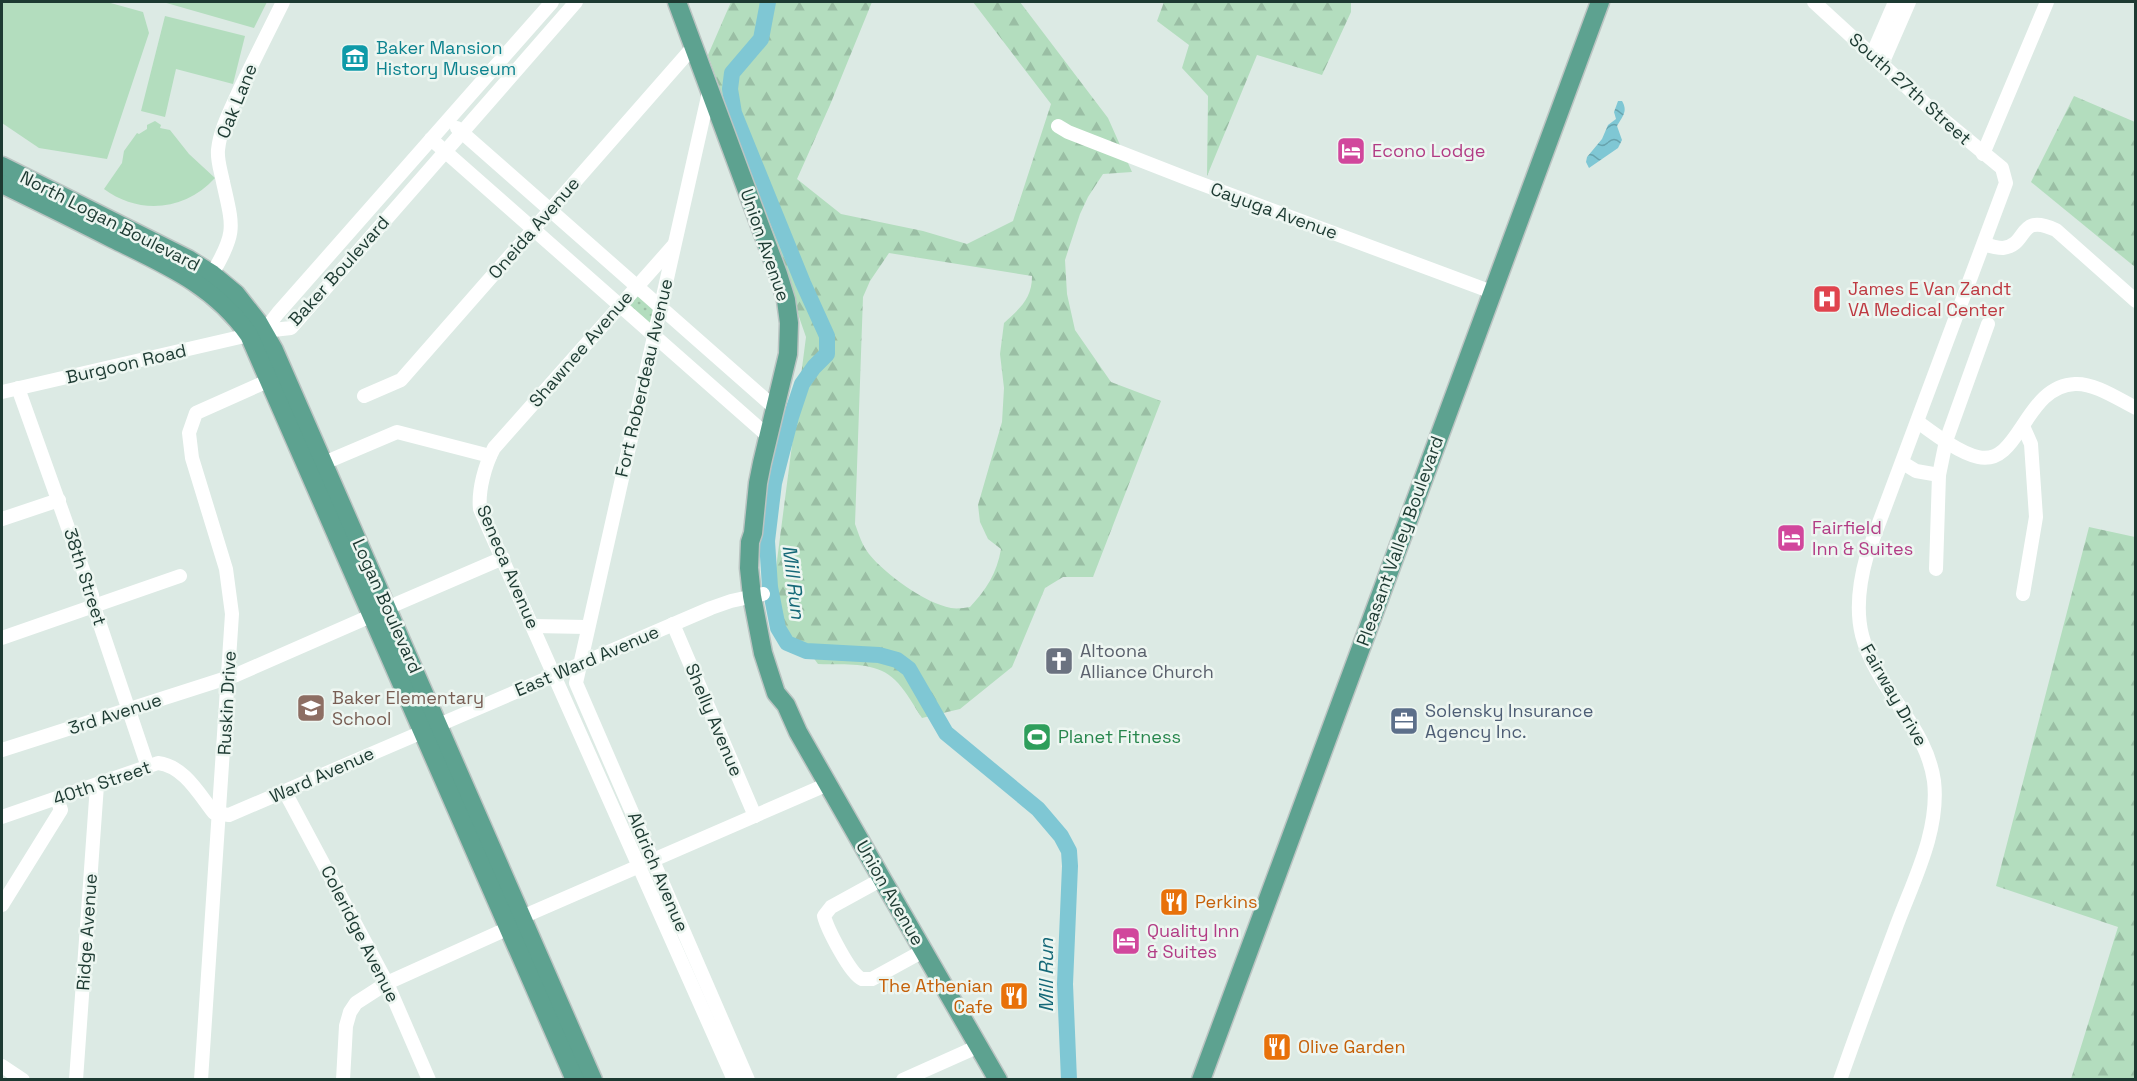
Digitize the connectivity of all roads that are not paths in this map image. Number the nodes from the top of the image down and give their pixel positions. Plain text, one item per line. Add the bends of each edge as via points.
1 (283, 2) edge
2 (552, 2) edge
3 (576, 2) edge
4 (677, 2) edge
5 (1600, 2) edge
6 (1814, 2) edge
7 (1895, 2) edge
8 (1909, 2) edge
9 (2047, 2) edge
10 (694, 46) junction
11 (1877, 60) junction
12 (710, 92) junction
13 (448, 120) junction
14 (1058, 126) dead end
15 (461, 133) junction
16 (430, 139) junction
17 (445, 152) junction
18 (1983, 154) junction
19 (2, 166) edge
20 (2006, 176) joint
21 (2, 184) edge
22 (549, 211) junction
23 (533, 229) junction
24 (675, 244) junction
25 (1984, 244) junction
26 (212, 274) junction
27 (637, 286) junction
28 (300, 288) junction
29 (1492, 292) junction
30 (315, 301) junction
31 (2136, 301) edge
32 (620, 306) junction
33 (661, 308) junction
34 (1988, 324) dead end
35 (257, 333) junction
36 (654, 336) junction
37 (270, 380) junction
38 (18, 388) junction
39 (2, 392) edge
40 (364, 396) dead end
41 (776, 408) junction
42 (2136, 408) edge
43 (1918, 422) junction
44 (2023, 426) junction
45 (768, 436) junction
46 (1946, 441) junction
47 (490, 456) junction
48 (324, 463) junction
49 (1902, 463) junction
50 (1939, 475) junction
51 (59, 500) junction
52 (2, 519) edge
53 (503, 558) junction
54 (1936, 569) dead end
55 (180, 576) dead end
56 (2023, 594) dead end
57 (757, 595) junction
58 (94, 607) junction
59 (380, 611) junction
60 (674, 624) junction
61 (533, 626) junction
62 (587, 627) junction
63 (2, 638) edge
64 (579, 664) junction
65 (555, 674) junction
66 (229, 677) junction
67 (128, 709) junction
68 (431, 727) junction
69 (2, 750) edge
70 (148, 767) junction
71 (828, 784) junction
72 (97, 785) junction
73 (285, 792) junction
74 (57, 799) junction
75 (220, 815) junction
76 (755, 816) junction
77 (2, 817) edge
78 (646, 863) junction
79 (882, 879) junction
80 (2, 905) edge
81 (516, 923) junction
82 (923, 951) junction
83 (387, 983) junction
84 (979, 1046) junction
85 (2, 1066) edge
86 (24, 1080) edge
87 (76, 1080) edge
88 (201, 1080) edge
89 (343, 1080) edge
90 (429, 1080) edge
91 (575, 1080) edge
92 (593, 1080) edge
93 (734, 1080) edge
94 (748, 1080) edge
95 (903, 1080) edge
96 (998, 1080) edge
97 (1201, 1080) edge
98 (1840, 1080) edge

1 - 26 street, Oak Lane via 222,134 219,164 232,220 231,238
2 - 13 street, Baker Boulevard
3 - 15 street, Baker Boulevard
4 - 10 main road, Union Avenue
5 - 29 main road, Pleasant Valley Boulevard
6 - 11 street, South 27th Street
7 - 11 street
8 - 11 street
9 - 18 street
10 - 12 main road, Union Avenue
10 - 22 street, Oneida Avenue
11 - 18 street, South 27th Street
12 - 24 street, Fort Roberdeau Avenue
12 - 41 main road, Union Avenue via 786,300 788,354
13 - 15 street
13 - 16 street, Baker Boulevard
14 - 29 street, Cayuga Avenue
15 - 17 street, Baker Boulevard
15 - 22 street
16 - 17 street
16 - 28 street, Baker Boulevard
17 - 23 street
17 - 30 street, Baker Boulevard
18 - 20 street, South 27th Street via 2002,168
19 - 26 main road, North Logan Boulevard
20 - 25 street, Fairway Drive via 2005,189
21 - 35 main road, North Logan Boulevard via 180,273
22 - 23 street, Oneida Avenue
22 - 27 street
23 - 32 street
23 - 40 street, Oneida Avenue via 400,380
24 - 27 street, Shawnee Avenue
24 - 33 street, Fort Roberdeau Avenue
25 - 31 street via 2002,248 2012,245 2033,225 2041,223 2056,230
25 - 43 street, Fairway Drive
26 - 35 main road, North Logan Boulevard via 236,294
27 - 32 street, Shawnee Avenue
27 - 33 street
28 - 30 street
28 - 35 street, Baker Boulevard
29 - 97 main road, Pleasant Valley Boulevard
30 - 35 street, Baker Boulevard via 291,328
32 - 36 street
32 - 47 street, Shawnee Avenue
33 - 36 street, Fort Roberdeau Avenue
33 - 41 street
34 - 46 street
35 - 37 main road, Logan Boulevard
35 - 38 street, Burgoon Road
35 - 48 main road, Logan Boulevard
36 - 45 street
36 - 62 street, Fort Roberdeau Avenue
37 - 59 main road, Logan Boulevard
37 - 66 street, Ruskin Drive via 196,413 189,433 192,458 231,593
38 - 39 street, Burgoon Road
38 - 51 street, 38th Street
41 - 45 main road, Union Avenue
42 - 44 street via 2076,384 2056,389 2039,401
43 - 46 street
43 - 49 street, Fairway Drive
44 - 46 street via 2007,449 1992,457 1978,457
44 - 56 street via 2031,444 2036,518
45 - 57 main road, Union Avenue via 753,533
46 - 50 street
47 - 48 street via 397,432
47 - 53 street, Seneca Avenue via 479,497 480,510
48 - 59 main road, Logan Boulevard
49 - 50 street via 1916,471
49 - 98 street, Fairway Drive via 1862,572 1858,615 1869,658 1916,730 1928,756 1935,806 1925,849
50 - 54 street
51 - 52 street
51 - 58 street, 38th Street
53 - 59 street, 3rd Avenue
53 - 61 street, Seneca Avenue
55 - 58 street
57 - 60 street, East Ward Avenue
57 - 71 main road, Union Avenue via 786,705
58 - 63 street
58 - 67 street, 38th Street
59 - 66 street, 3rd Avenue
59 - 68 main road, Logan Boulevard
60 - 64 street, East Ward Avenue
60 - 76 street, Shelly Avenue
61 - 62 street
61 - 65 street, Seneca Avenue
62 - 64 street, Fort Roberdeau Avenue
64 - 65 street, East Ward Avenue
64 - 78 street, Aldrich Avenue via 576,683
65 - 68 street, East Ward Avenue
65 - 78 street, Aldrich Avenue
66 - 67 street, 3rd Avenue
66 - 75 street, Ruskin Drive
67 - 69 street, 3rd Avenue
67 - 70 street, 38th Street
68 - 73 street, Ward Avenue
68 - 81 main road, Logan Boulevard
70 - 72 street, 40th Street
70 - 75 street, 40th Street via 158,763 176,769
71 - 76 street
71 - 79 main road, Union Avenue
72 - 74 street, 40th Street
72 - 87 street, Ridge Avenue
73 - 75 street, Ward Avenue via 238,813
73 - 83 street, Coleridge Avenue
74 - 77 street, 40th Street
74 - 80 street via 61,810
75 - 88 street, Ruskin Drive
76 - 78 street
78 - 81 street
78 - 93 street, Aldrich Avenue
78 - 94 street, Aldrich Avenue
79 - 82 main road, Union Avenue
79 - 82 street via 831,907 824,916 827,927 855,974 863,979 872,979
81 - 83 street
81 - 91 main road, Logan Boulevard
81 - 92 main road, Logan Boulevard
82 - 84 main road, Union Avenue
83 - 89 street via 356,1003 350,1012
83 - 90 street, Coleridge Avenue
84 - 95 street
84 - 96 main road, Union Avenue
85 - 86 street

